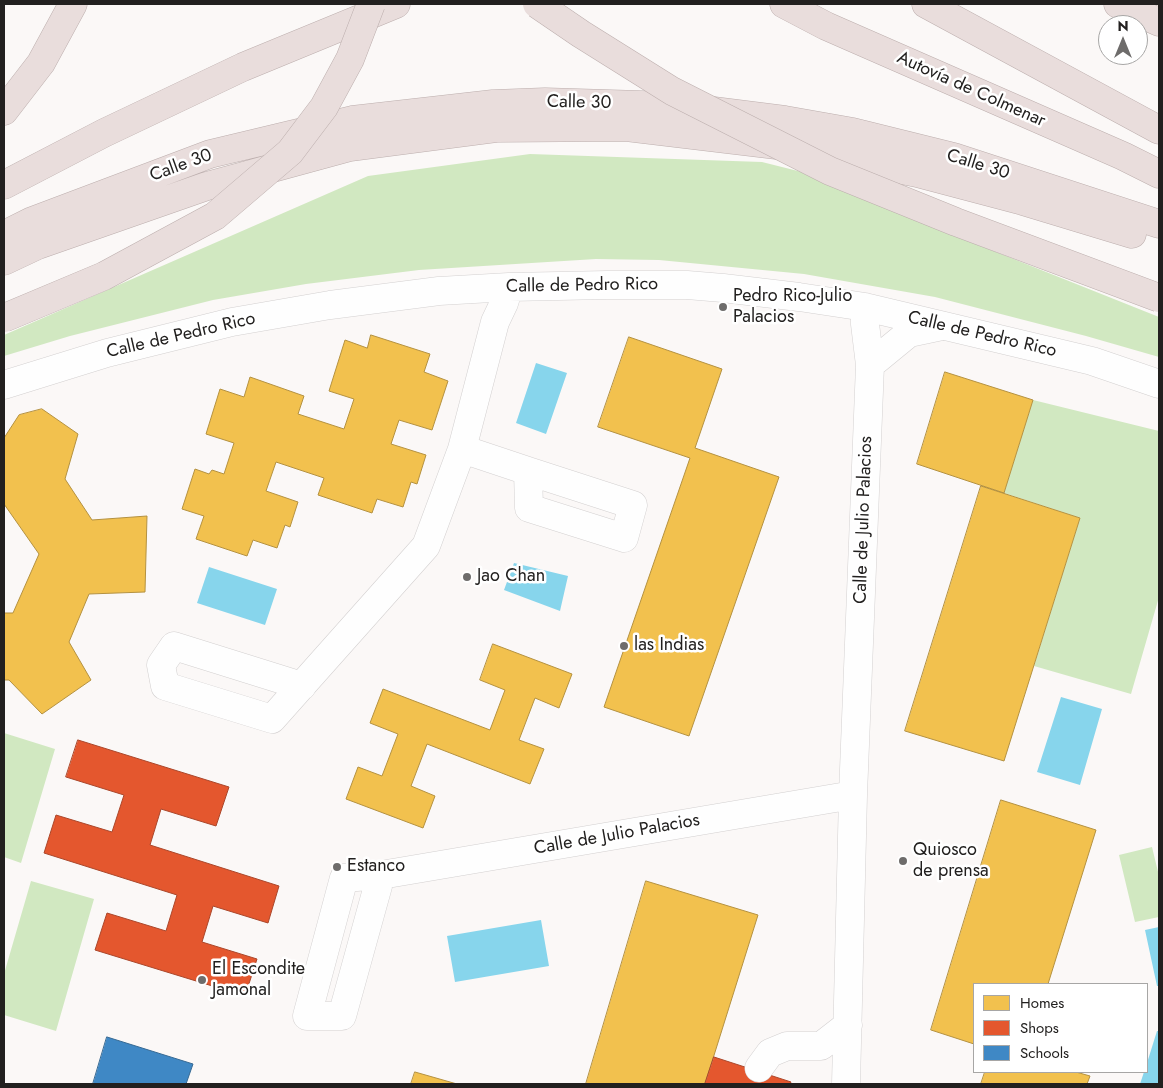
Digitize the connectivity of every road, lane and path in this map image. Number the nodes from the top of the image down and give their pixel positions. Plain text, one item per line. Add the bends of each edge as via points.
1 (73, 4) edge
2 (371, 4) edge
3 (396, 4) edge
4 (538, 4) edge
5 (784, 4) edge
6 (926, 4) edge
7 (1118, 4) edge
8 (1159, 22) edge
9 (4, 111) edge
10 (1159, 130) edge
11 (1159, 174) edge
12 (4, 185) edge
13 (1159, 224) edge
14 (4, 235) edge
15 (1159, 242) edge
16 (4, 261) edge
17 (509, 287) junction
18 (1159, 298) edge
19 (866, 307) junction
20 (4, 318) edge
21 (943, 326) junction
22 (870, 365) junction
23 (1159, 384) edge
24 (4, 385) edge
25 (462, 449) junction
26 (528, 471) dead end
27 (302, 686) dead end
28 (853, 795) junction
29 (381, 875) junction
30 (848, 1025) junction
31 (759, 1068) dead end
32 (846, 1084) edge

1 - 9 highway via 41,63
2 - 20 highway, bridge via 350,59 324,107 290,152 215,216 104,276
3 - 12 highway via 243,67
4 - 18 highway, bridge via 672,91 830,171
5 - 11 highway, Autovía de Colmenar via 826,26
6 - 10 highway
7 - 8 highway
13 - 14 highway, Calle 30 via 954,157 854,132 674,106 545,102 493,104 352,120 210,154
15 - 16 highway via 916,173 786,146 626,127 496,128 350,148 226,181 38,245
17 - 19 street, Calle de Pedro Rico via 687,286 799,296
17 - 24 street, Calle de Pedro Rico via 330,305 232,322 107,353
17 - 25 street via 495,322
19 - 21 street, Calle de Pedro Rico
19 - 22 street, Calle de Julio Palacios
21 - 22 street via 909,333
21 - 23 street, Calle de Pedro Rico via 1092,361
22 - 28 street, Calle de Julio Palacios
25 - 26 street
25 - 27 street via 426,546
28 - 29 street, Calle de Julio Palacios
28 - 30 street, Calle de Julio Palacios
29 - 29 street, Calle de Julio Palacios via 344,878 307,1016 342,1016
30 - 31 street via 821,1046 787,1046 770,1053
30 - 32 street, Calle de Julio Palacios

